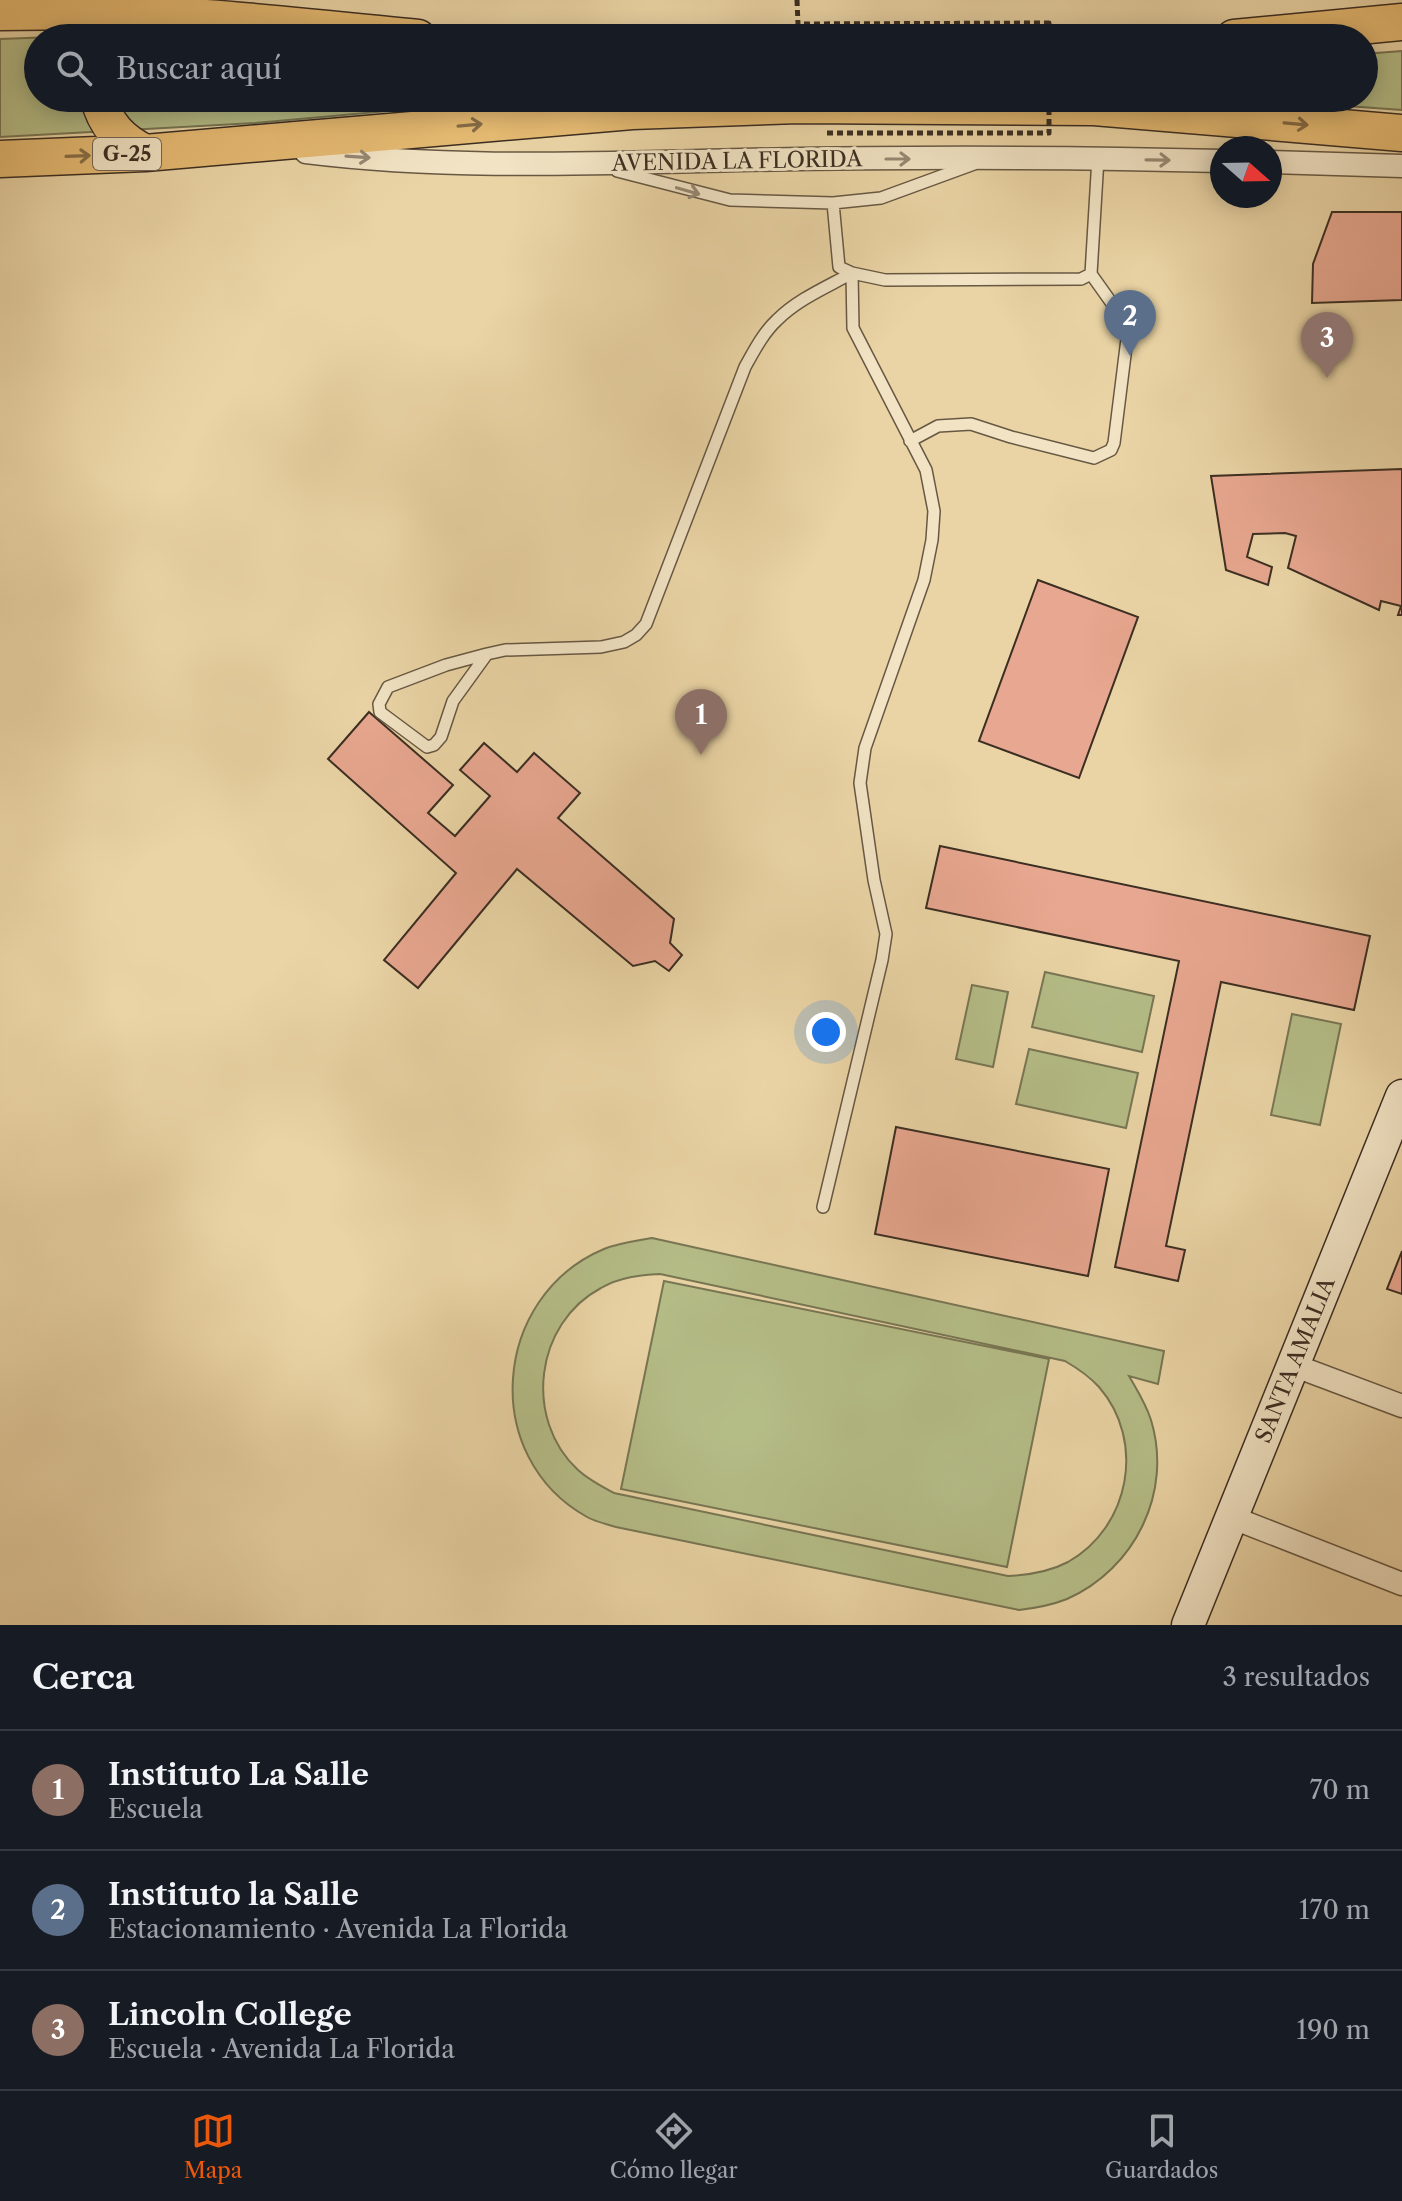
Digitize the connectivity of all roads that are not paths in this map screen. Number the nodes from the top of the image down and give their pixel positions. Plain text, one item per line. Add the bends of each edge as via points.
1 (213, 0) edge
2 (0, 12) edge
3 (143, 14) junction
4 (1402, 22) edge
5 (126, 24) edge
6 (277, 24) edge
7 (1378, 24) edge
8 (104, 112) edge
9 (621, 112) edge
10 (1153, 112) edge
11 (1402, 133) edge
12 (253, 145) junction
13 (145, 153) junction
14 (1098, 158) junction
15 (0, 159) edge
16 (986, 159) junction
17 (1210, 161) edge
18 (1282, 162) edge
19 (586, 163) junction
20 (1402, 166) edge
21 (833, 203) junction
22 (852, 273) junction
23 (1091, 274) junction
24 (910, 441) junction
25 (487, 654) junction
26 (1402, 1096) edge
27 (823, 1207) dead end
28 (1293, 1365) junction
29 (1402, 1406) edge
30 (1231, 1517) junction
31 (1402, 1584) edge
32 (1188, 1625) edge

1 - 3 street
2 - 3 main road
3 - 5 main road
3 - 6 main road
4 - 7 main road
8 - 13 main road via 116,133
12 -> 9 main road, AVENIDA LA FLORIDA / G-25
10 -> 11 main road, AVENIDA LA FLORIDA / G-25
12 - 13 main road, AVENIDA LA FLORIDA / G-25
12 -> 19 street, AVENIDA LA FLORIDA via 444,163
15 -> 13 main road, AVENIDA LA FLORIDA / G-25
14 - 16 street, AVENIDA LA FLORIDA
14 -> 17 street, AVENIDA LA FLORIDA
14 - 23 lane
19 -> 16 street, AVENIDA LA FLORIDA
16 - 21 lane via 881,198
18 - 20 street
19 -> 21 lane via 715,198
21 - 22 lane via 839,267
22 - 23 lane via 885,280 1081,279
22 - 24 lane via 853,328
22 - 25 lane via 777,319 745,367 646,624 636,635 601,647
23 - 24 lane via 1123,319 1127,339 1111,450 1094,458 971,424 938,426
24 - 27 lane via 926,470 934,511 932,540 916,605 865,748 860,783 886,934
25 - 25 lane via 388,687 380,712 427,747 434,745 453,701
26 - 28 street, SANTA AMALIA
28 - 29 street
28 - 30 street, SANTA AMALIA
30 - 31 street
30 - 32 street, SANTA AMALIA

